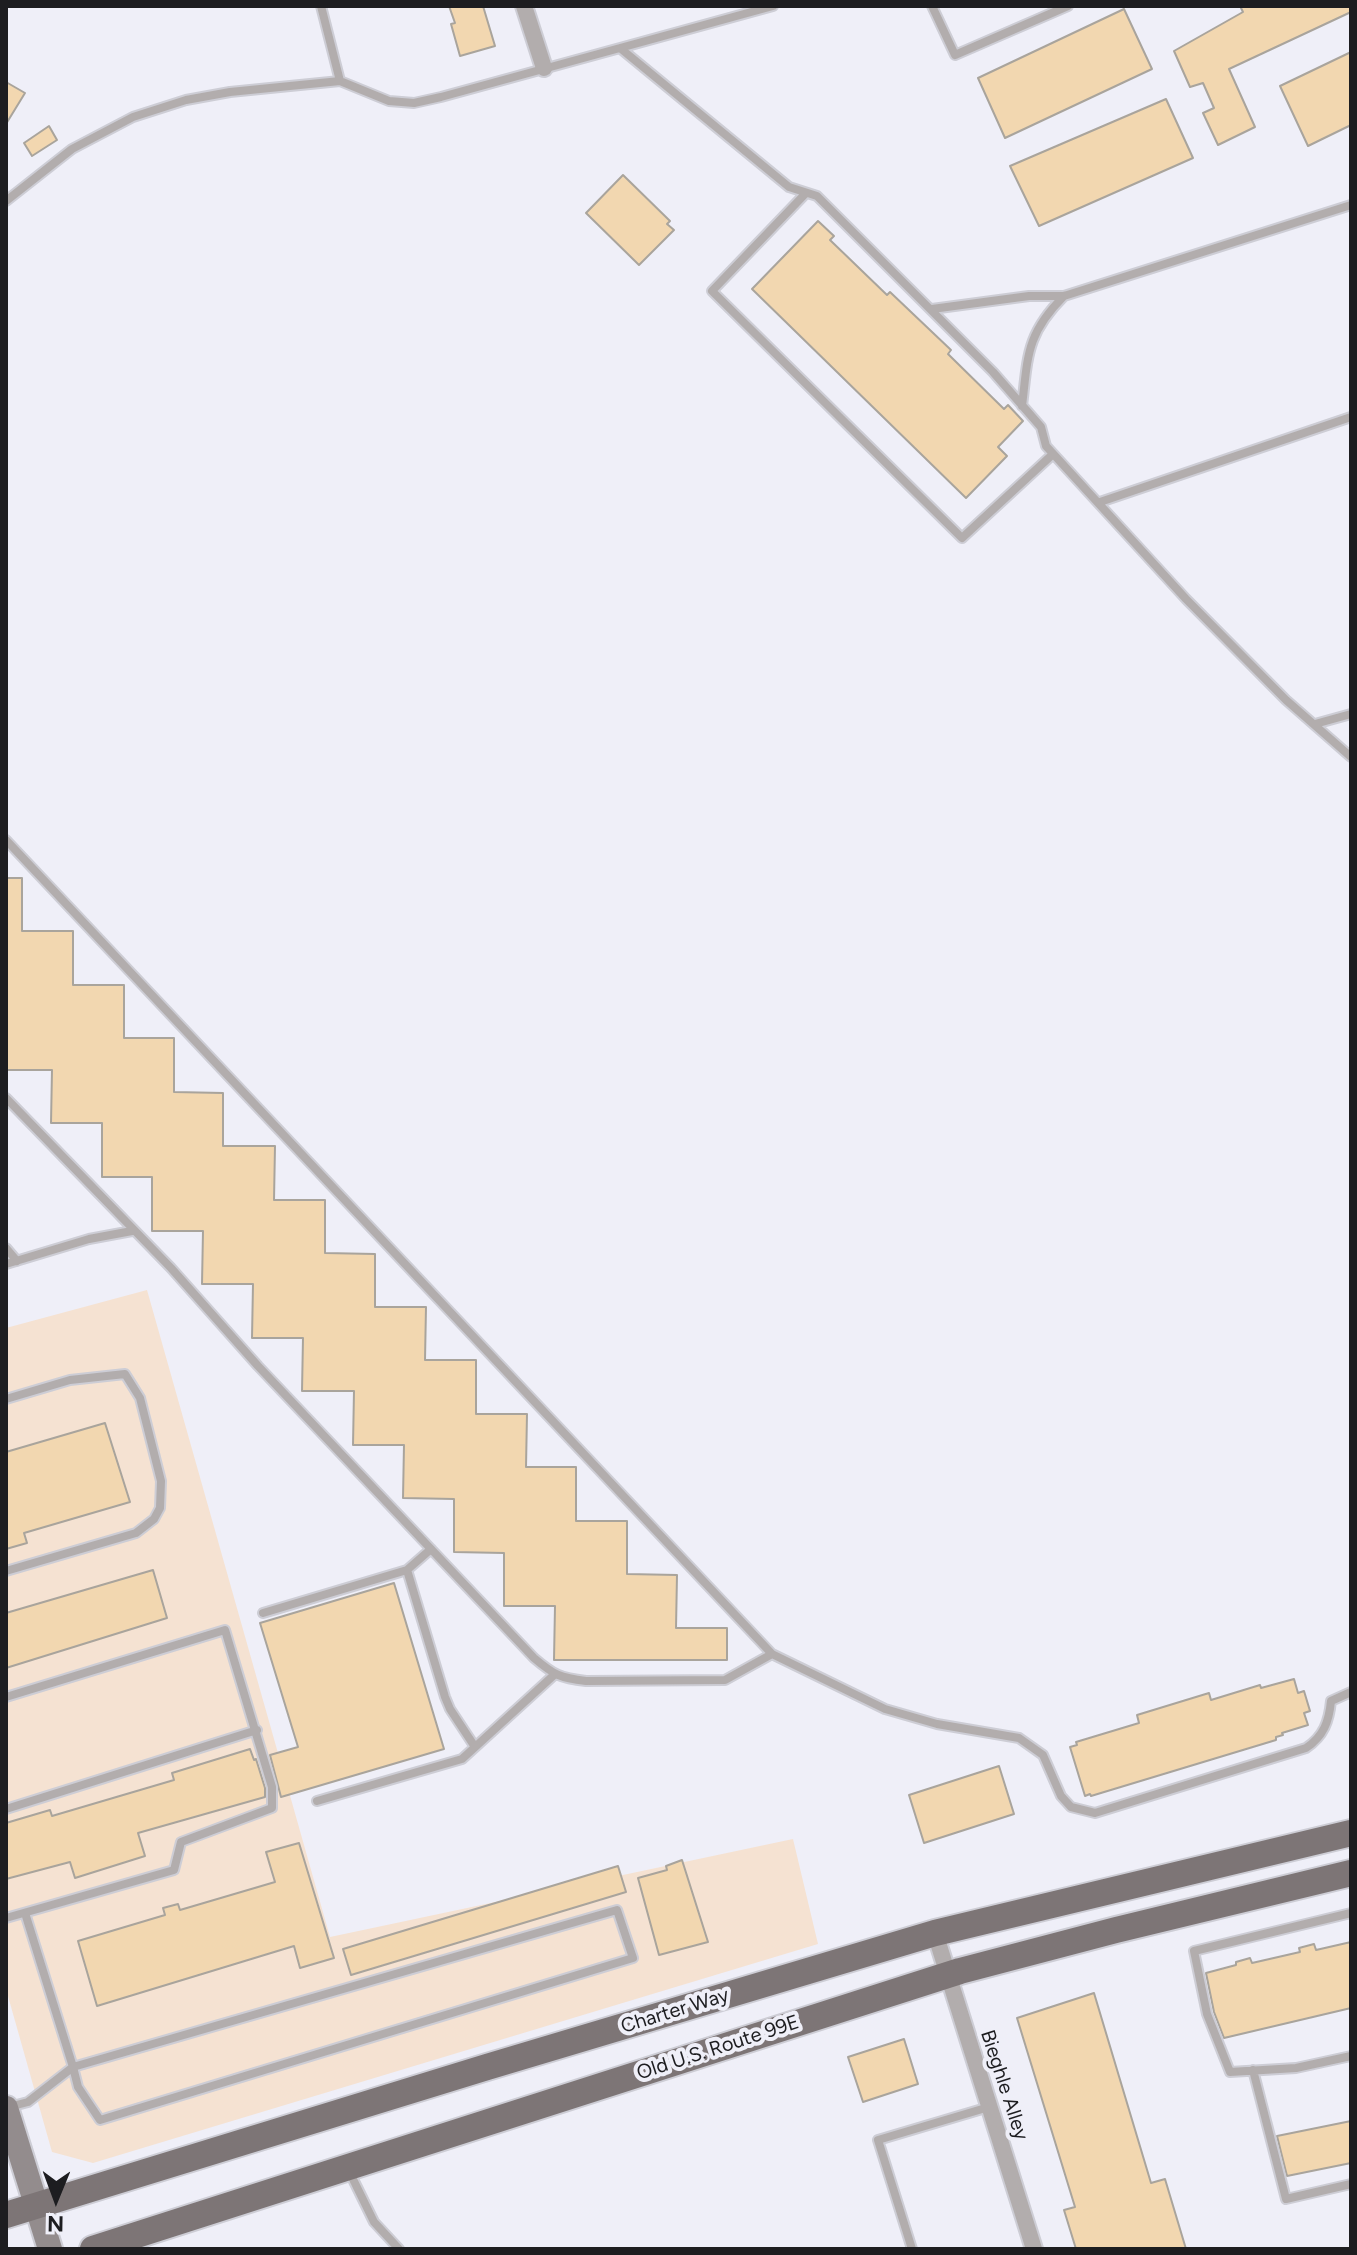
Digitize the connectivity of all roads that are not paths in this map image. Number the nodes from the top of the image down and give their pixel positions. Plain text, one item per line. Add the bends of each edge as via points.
1 (321, 6) edge
2 (524, 6) edge
3 (773, 6) edge
4 (932, 6) edge
5 (1068, 6) edge
6 (620, 48) junction
7 (544, 68) junction
8 (340, 81) junction
9 (806, 193) junction
10 (6, 201) edge
11 (1351, 205) edge
12 (1064, 296) junction
13 (932, 309) junction
14 (1022, 406) junction
15 (1351, 417) edge
16 (1053, 454) junction
17 (1100, 502) junction
18 (1351, 714) edge
19 (1315, 724) junction
20 (1351, 757) edge
21 (6, 840) edge
22 (6, 1098) edge
23 (132, 1231) junction
24 (6, 1248) edge
25 (17, 1261) junction
26 (6, 1264) edge
27 (6, 1399) edge
28 (431, 1549) junction
29 (407, 1570) junction
30 (6, 1571) edge
31 (263, 1613) dead end
32 (772, 1654) junction
33 (554, 1675) junction
34 (1351, 1692) edge
35 (6, 1697) edge
36 (257, 1730) junction
37 (475, 1747) junction
38 (317, 1801) dead end
39 (6, 1809) edge
40 (1351, 1833) edge
41 (1351, 1873) edge
42 (25, 1913) junction
43 (1351, 1913) edge
44 (6, 1918) edge
45 (935, 1933) junction
46 (948, 1975) junction
47 (1351, 2056) edge
48 (73, 2067) junction
49 (1253, 2070) junction
50 (990, 2107) junction
51 (6, 2108) edge
52 (347, 2167) junction
53 (1351, 2184) edge
54 (36, 2206) junction
55 (6, 2215) edge
56 (50, 2249) edge
57 (93, 2249) edge
58 (399, 2249) edge
59 (912, 2249) edge
60 (1034, 2249) edge

1 - 8 lane
2 - 7 street
3 - 6 lane
4 - 5 lane via 955,55
6 - 7 lane
6 - 9 lane via 789,187
7 - 8 lane via 414,103 389,101
8 - 10 lane via 230,92 133,117 72,149
9 - 13 lane via 817,196
9 - 16 lane via 712,291 962,538
11 - 12 lane
12 - 13 lane
12 - 14 lane via 1035,332
13 - 14 lane
14 - 16 lane via 1041,427
15 - 17 lane
16 - 17 lane
17 - 19 lane via 1186,599
18 - 19 lane
19 - 20 lane
21 - 32 lane
22 - 23 lane
23 - 25 lane
23 - 28 lane
24 - 25 lane
25 - 26 lane
27 - 30 lane via 70,1380 125,1374 140,1398 161,1481 160,1508 136,1533
28 - 29 lane
28 - 33 lane
29 - 31 lane
29 - 37 lane via 450,1709
32 - 33 lane via 725,1680 586,1681
32 - 34 lane via 885,1709 1019,1738 1043,1755 1071,1807 1095,1813 1306,1748 1327,1726 1331,1701
33 - 37 lane
35 - 36 lane via 225,1630
36 - 39 lane
36 - 42 lane via 272,1808 181,1842 174,1870
37 - 38 lane via 452,1763
40 - 45 main road, Charter Way
41 - 46 main road, Old U.S. Route 99E
42 - 44 lane
42 - 48 lane
43 - 49 lane via 1194,1951 1207,2014 1230,2072
45 - 46 street, Bieghle Alley
45 - 54 main road, Charter Way
46 - 50 street, Bieghle Alley
46 - 52 main road, Old U.S. Route 99E
47 - 49 lane via 1296,2068
48 - 48 lane via 617,1910 633,1958 100,2120 78,2087
48 - 51 lane via 28,2102
49 - 53 lane via 1286,2199
50 - 59 lane via 878,2140
50 - 60 street, Bieghle Alley
51 - 54 street
52 - 57 main road, Old U.S. Route 99E
52 - 58 lane via 374,2222
54 - 55 main road, Charter Way
54 - 56 street

